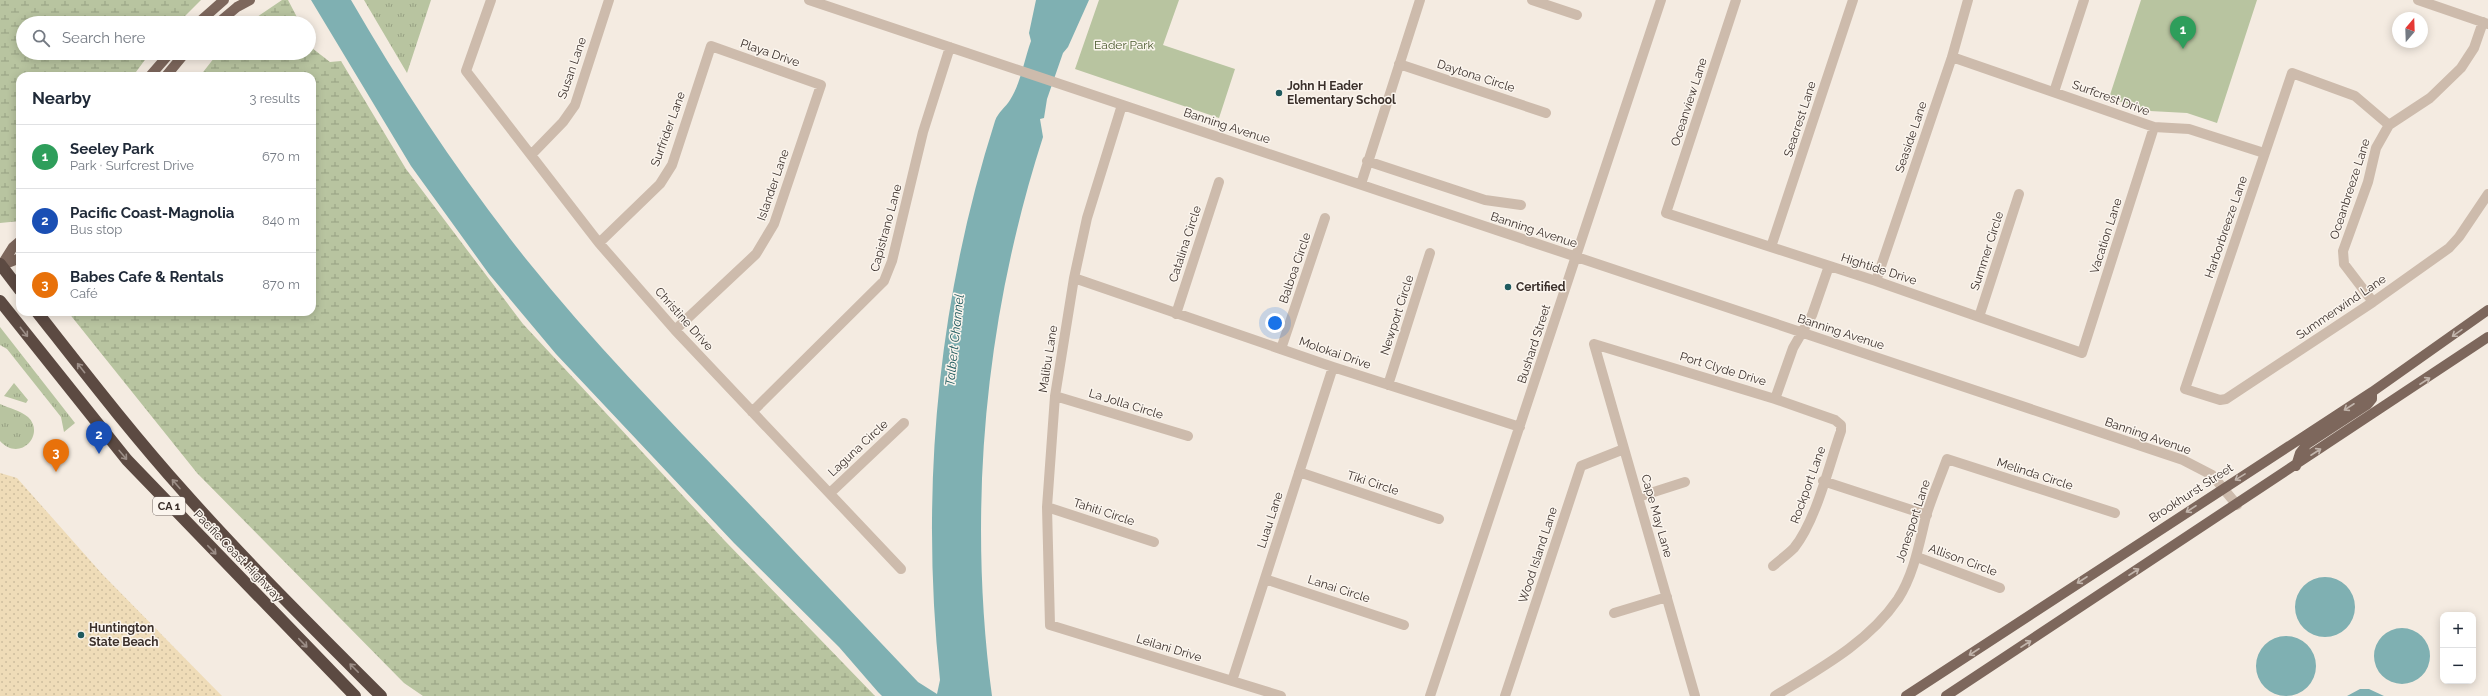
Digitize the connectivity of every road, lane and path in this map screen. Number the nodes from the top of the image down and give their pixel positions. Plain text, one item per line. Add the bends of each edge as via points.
1 (224, 0) edge
2 (250, 0) edge
3 (491, 0) edge
4 (609, 0) edge
5 (808, 0) edge
6 (1420, 0) edge
7 (1532, 0) edge
8 (1661, 0) edge
9 (1736, 0) edge
10 (1853, 0) edge
11 (1968, 0) edge
12 (2084, 0) edge
13 (2418, 0) edge
14 (1577, 15) dead end
15 (206, 16) edge
16 (226, 16) edge
17 (2486, 23) edge
18 (711, 46) joint
19 (950, 47) junction
20 (1952, 57) junction
21 (164, 60) edge
22 (179, 60) edge
23 (1398, 64) junction
24 (153, 72) edge
25 (169, 72) edge
26 (821, 85) joint
27 (2054, 92) junction
28 (1122, 105) junction
29 (1546, 112) dead end
30 (2390, 125) junction
31 (2154, 127) junction
32 (2264, 153) junction
33 (530, 155) junction
34 (1367, 161) junction
35 (1219, 182) dead end
36 (1361, 184) junction
37 (2019, 194) dead end
38 (2488, 194) edge
39 (1521, 205) dead end
40 (1666, 213) joint
41 (1326, 218) dead end
42 (599, 243) junction
43 (16, 244) edge
44 (1771, 247) junction
45 (1430, 253) dead end
46 (1577, 258) junction
47 (16, 260) edge
48 (0, 266) edge
49 (1829, 266) junction
50 (1074, 278) junction
51 (1876, 281) junction
52 (16, 285) edge
53 (0, 301) edge
54 (2373, 302) junction
55 (2488, 310) edge
56 (1176, 314) junction
57 (40, 316) edge
58 (1979, 317) junction
59 (675, 330) junction
60 (1802, 333) junction
61 (2488, 337) edge
62 (1594, 344) joint
63 (1281, 349) junction
64 (2082, 353) joint
65 (1333, 367) junction
66 (1388, 385) junction
67 (2185, 389) joint
68 (2372, 392) junction
69 (1055, 396) junction
70 (1775, 399) junction
71 (752, 412) junction
72 (904, 423) dead end
73 (1841, 425) joint
74 (1520, 428) junction
75 (1188, 436) dead end
76 (1624, 449) junction
77 (1947, 459) joint
78 (2296, 466) junction
79 (1299, 472) junction
80 (1824, 480) junction
81 (1685, 482) dead end
82 (2223, 487) junction
83 (830, 493) junction
84 (1638, 497) junction
85 (2237, 505) junction
86 (1047, 507) junction
87 (2115, 513) dead end
88 (1926, 515) junction
89 (1439, 519) dead end
90 (1154, 542) dead end
91 (1917, 557) junction
92 (1773, 566) dead end
93 (901, 569) dead end
94 (1265, 579) junction
95 (2000, 588) dead end
96 (1667, 598) junction
97 (1614, 614) dead end
98 (1404, 624) dead end
99 (1050, 625) joint
100 (1232, 681) junction
101 (355, 696) edge
102 (381, 696) edge
103 (1281, 696) edge
104 (1430, 696) edge
105 (1505, 696) edge
106 (1695, 696) edge
107 (1775, 696) edge
108 (1906, 696) edge
109 (1946, 696) edge

1 - 15 main road
2 - 16 main road
3 - 33 street, Christine Drive via 466,71
4 - 33 street, Susan Lane via 575,105 563,122
5 - 19 street, Banning Avenue
6 - 23 street
7 - 14 street
8 - 46 street, Bushard Street
9 - 40 street, Oceanview Lane
10 - 44 street, Seacrest Lane
11 - 20 street, Seaside Lane
12 - 27 street
13 - 17 street
17 - 30 street, Oceanbreeze Lane via 2461,68 2430,98
18 - 26 street, Playa Drive
18 - 42 street, Surfrider Lane via 672,165 660,184
19 - 28 street, Banning Avenue
19 - 71 street, Capistrano Lane via 923,132 892,261 884,281
20 - 27 street, Surfcrest Drive
20 - 51 street, Seaside Lane
21 - 24 main road
22 - 25 main road
23 - 29 street, Daytona Circle
23 - 34 street
26 - 59 street, Islander Lane via 774,224 756,254
27 - 31 street, Surfcrest Drive
28 - 36 street, Banning Avenue
28 - 50 street, Malibu Lane via 1087,218
30 - 32 street, Harborbreeze Lane via 2355,96 2292,73
30 - 54 street, Oceanbreeze Lane via 2376,148 2368,182 2343,251 2344,264
31 - 32 street, Surfcrest Drive via 2190,129
31 - 64 street, Vacation Lane
32 - 67 street, Harborbreeze Lane
33 - 42 street, Christine Drive
34 - 36 street
34 - 39 street, Banning Avenue via 1485,200
35 - 56 street, Catalina Circle
36 - 46 street, Banning Avenue
37 - 58 street, Summer Circle
38 - 54 street, Summerwind Lane via 2449,248
40 - 44 street, Hightide Drive
41 - 63 street, Balboa Circle
42 - 59 street, Christine Drive
43 - 48 main road
44 - 49 street, Hightide Drive
45 - 66 street, Newport Circle
46 - 60 street, Banning Avenue
46 - 74 street, Bushard Street
47 - 48 main road
48 - 52 highway
49 - 51 street, Hightide Drive
49 - 60 street via 1812,315
50 - 56 street, Molokai Drive
50 - 69 street, Malibu Lane
51 - 58 street, Hightide Drive
53 -> 101 highway, Pacific Coast Highway / CA 1 via 127,460
54 - 67 street, Summerwind Lane via 2226,399 2220,400
55 -> 68 main road, Brookhurst Street
56 - 63 street, Molokai Drive
102 -> 57 highway, Pacific Coast Highway / CA 1 via 235,549 183,492 116,413
58 - 64 street, Hightide Drive
59 - 71 street, Christine Drive
60 - 70 street via 1793,348
60 - 82 street, Banning Avenue via 2183,460 2212,475
78 -> 61 main road
62 - 70 street, Port Clyde Drive
62 - 76 street, Cape May Lane
63 - 65 street, Molokai Drive
65 - 66 street, Molokai Drive
65 - 79 street, Luau Lane
66 - 74 street, Molokai Drive
68 - 78 main road via 2372,399 2368,404 2306,444
68 -> 82 main road, Brookhurst Street
69 - 75 street, La Jolla Circle
69 - 86 street, Malibu Lane
70 - 73 street, Port Clyde Drive via 1835,420
71 - 83 street, Christine Drive
72 - 83 street, Laguna Circle
73 - 80 street, Rockport Lane
74 - 104 street, Bushard Street
76 - 84 street, Cape May Lane
76 - 105 street, Wood Island Lane via 1581,466
77 - 87 street, Melinda Circle
77 - 88 street, Jonesport Lane
78 - 85 main road
79 - 89 street, Tiki Circle
79 - 94 street, Luau Lane
80 - 88 street
80 - 92 street, Rockport Lane via 1804,533 1793,548
81 - 84 street
82 - 85 street, Banning Avenue
82 -> 108 main road, Brookhurst Street
83 - 93 street, Christine Drive
84 - 96 street, Cape May Lane
109 -> 85 main road
86 - 90 street, Tahiti Circle
86 - 99 street, Malibu Lane
88 - 91 street, Jonesport Lane
91 - 95 street, Allison Circle
91 - 107 street, Jonesport Lane via 1898,599 1867,635 1835,660
94 - 98 street, Lanai Circle
94 - 100 street, Luau Lane
96 - 97 street
96 - 106 street, Cape May Lane
99 - 100 street, Leilani Drive
100 - 103 street, Leilani Drive

